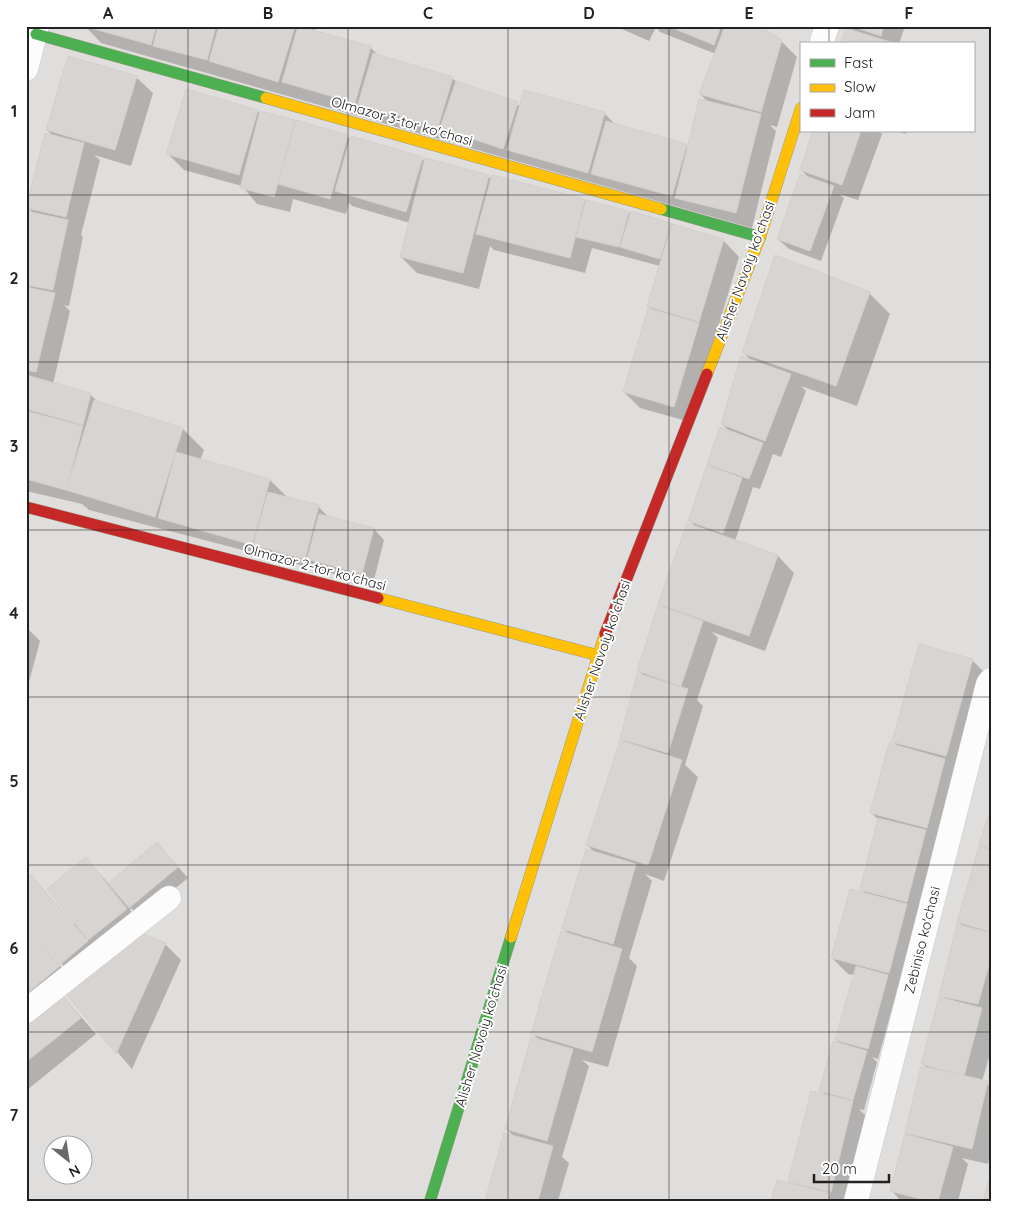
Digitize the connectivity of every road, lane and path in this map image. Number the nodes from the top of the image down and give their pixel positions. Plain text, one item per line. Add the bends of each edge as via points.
1 (36, 30) edge
2 (26, 69) edge
3 (800, 111) edge
4 (760, 237) junction
5 (26, 508) edge
6 (597, 655) junction
7 (991, 680) edge
8 (169, 898) dead end
9 (26, 1011) edge
10 (430, 1201) edge
11 (856, 1201) edge

1 - 2 street
1 - 4 street, Olmazor 3-tor ko'chasi
3 - 4 street, Alisher Navoiy ko'chasi
4 - 6 street, Alisher Navoiy ko'chasi
5 - 6 street, Olmazor 2-tor ko'chasi
6 - 10 street, Alisher Navoiy ko'chasi
7 - 11 street, Zebiniso ko'chasi
8 - 9 street

